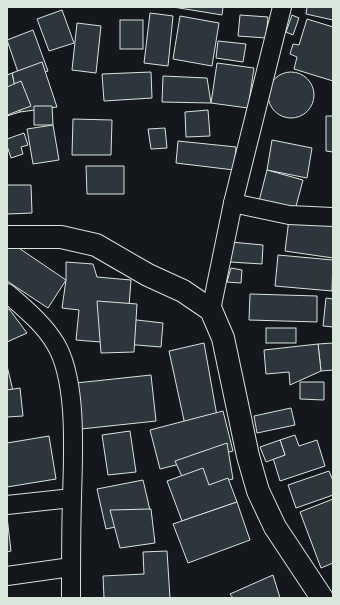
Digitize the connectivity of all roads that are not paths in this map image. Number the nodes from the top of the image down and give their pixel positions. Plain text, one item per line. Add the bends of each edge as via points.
1 (282, 7) edge
2 (233, 203) junction
3 (333, 218) edge
4 (7, 237) edge
5 (7, 292) edge
6 (211, 310) junction
7 (72, 498) junction
8 (7, 505) edge
9 (71, 567) junction
10 (7, 576) edge
11 (71, 598) edge
12 (322, 598) edge

1 - 2 street
2 - 3 street via 289,215
2 - 6 street
4 - 6 street via 61,236 96,245 148,275 183,291
5 - 7 street via 45,329 56,343 63,360 69,390 73,436
6 - 12 street via 225,345 248,456 258,491 275,527
7 - 8 street
7 - 9 street
9 - 10 street
9 - 11 street

